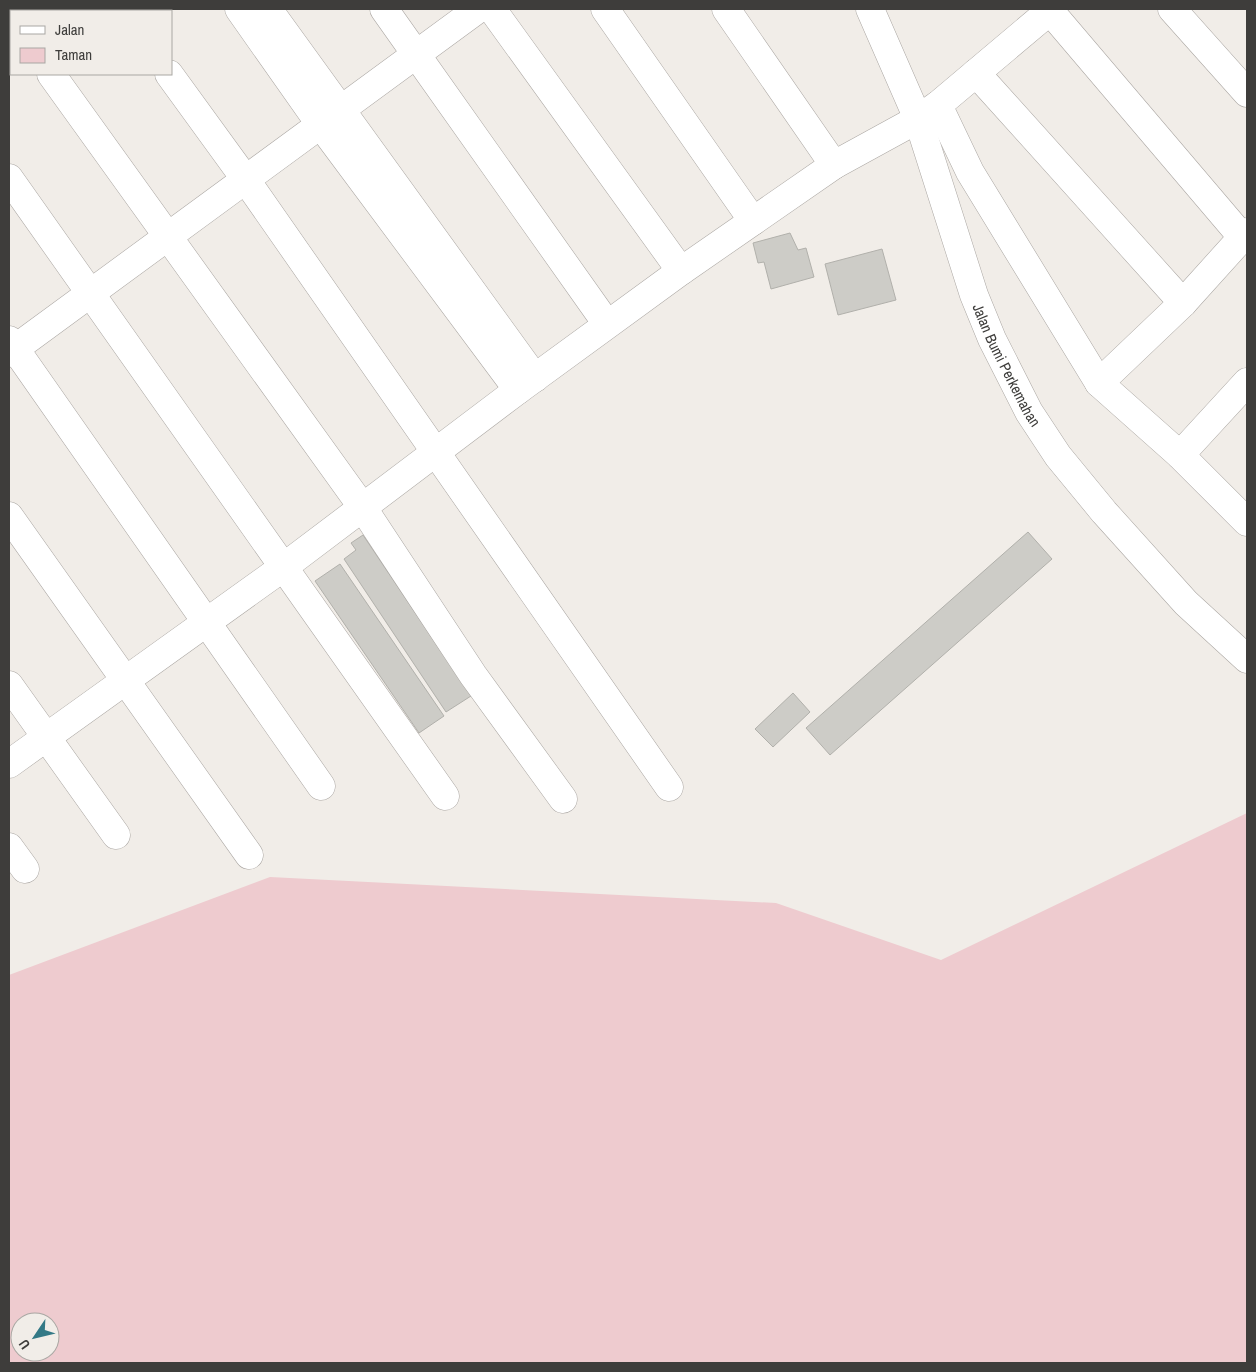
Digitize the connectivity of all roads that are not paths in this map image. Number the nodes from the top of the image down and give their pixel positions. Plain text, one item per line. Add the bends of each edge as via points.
1 (239, 9) edge
2 (268, 9) edge
3 (384, 9) edge
4 (478, 9) edge
5 (492, 9) edge
6 (605, 9) edge
7 (726, 9) edge
8 (1172, 9) edge
9 (1051, 10) edge
10 (881, 14) edge
11 (416, 54) junction
12 (976, 73) junction
13 (52, 75) edge
14 (170, 75) edge
15 (1247, 94) edge
16 (928, 112) junction
17 (330, 117) junction
18 (834, 165) junction
19 (9, 178) edge
20 (246, 180) junction
21 (753, 221) junction
22 (1245, 235) edge
23 (168, 238) junction
24 (680, 271) junction
25 (92, 293) junction
26 (1182, 303) junction
27 (607, 324) junction
28 (11, 347) edge
29 (1247, 382) edge
30 (1099, 383) junction
31 (526, 384) junction
32 (436, 454) junction
33 (1180, 455) junction
34 (363, 508) junction
35 (9, 516) edge
36 (1246, 519) edge
37 (285, 566) junction
38 (208, 623) junction
39 (1247, 659) edge
40 (127, 680) junction
41 (9, 685) edge
42 (47, 738) junction
43 (9, 764) edge
44 (321, 786) dead end
45 (669, 787) dead end
46 (445, 796) dead end
47 (563, 799) dead end
48 (116, 835) dead end
49 (9, 847) edge
50 (249, 855) dead end
51 (25, 869) dead end

1 - 17 street
2 - 17 street
3 - 11 street
4 - 11 street
5 - 24 street
6 - 21 street
7 - 18 street
8 - 15 street
9 - 12 street
9 - 22 street
10 - 16 street, Jalan Bumi Perkemahan
11 - 17 street
11 - 27 street
12 - 16 street
12 - 26 street
13 - 23 street
14 - 20 street
16 - 18 street
16 - 30 street via 970,172
16 - 39 street, Jalan Bumi Perkemahan via 974,294 1028,412 1058,456 1104,512 1186,603
17 - 20 street
17 - 31 street
18 - 21 street
19 - 25 street
20 - 23 street
20 - 32 street
21 - 24 street
22 - 26 street
23 - 25 street
23 - 34 street
24 - 27 street
25 - 28 street
25 - 37 street
26 - 30 street
27 - 31 street
28 - 38 street
29 - 33 street
30 - 33 street
31 - 32 street
32 - 34 street
32 - 45 street
33 - 36 street
34 - 37 street
34 - 47 street via 472,675
35 - 40 street
37 - 38 street
37 - 46 street
38 - 40 street
38 - 44 street
40 - 42 street
40 - 50 street
41 - 42 street
42 - 43 street
42 - 48 street
49 - 51 street

